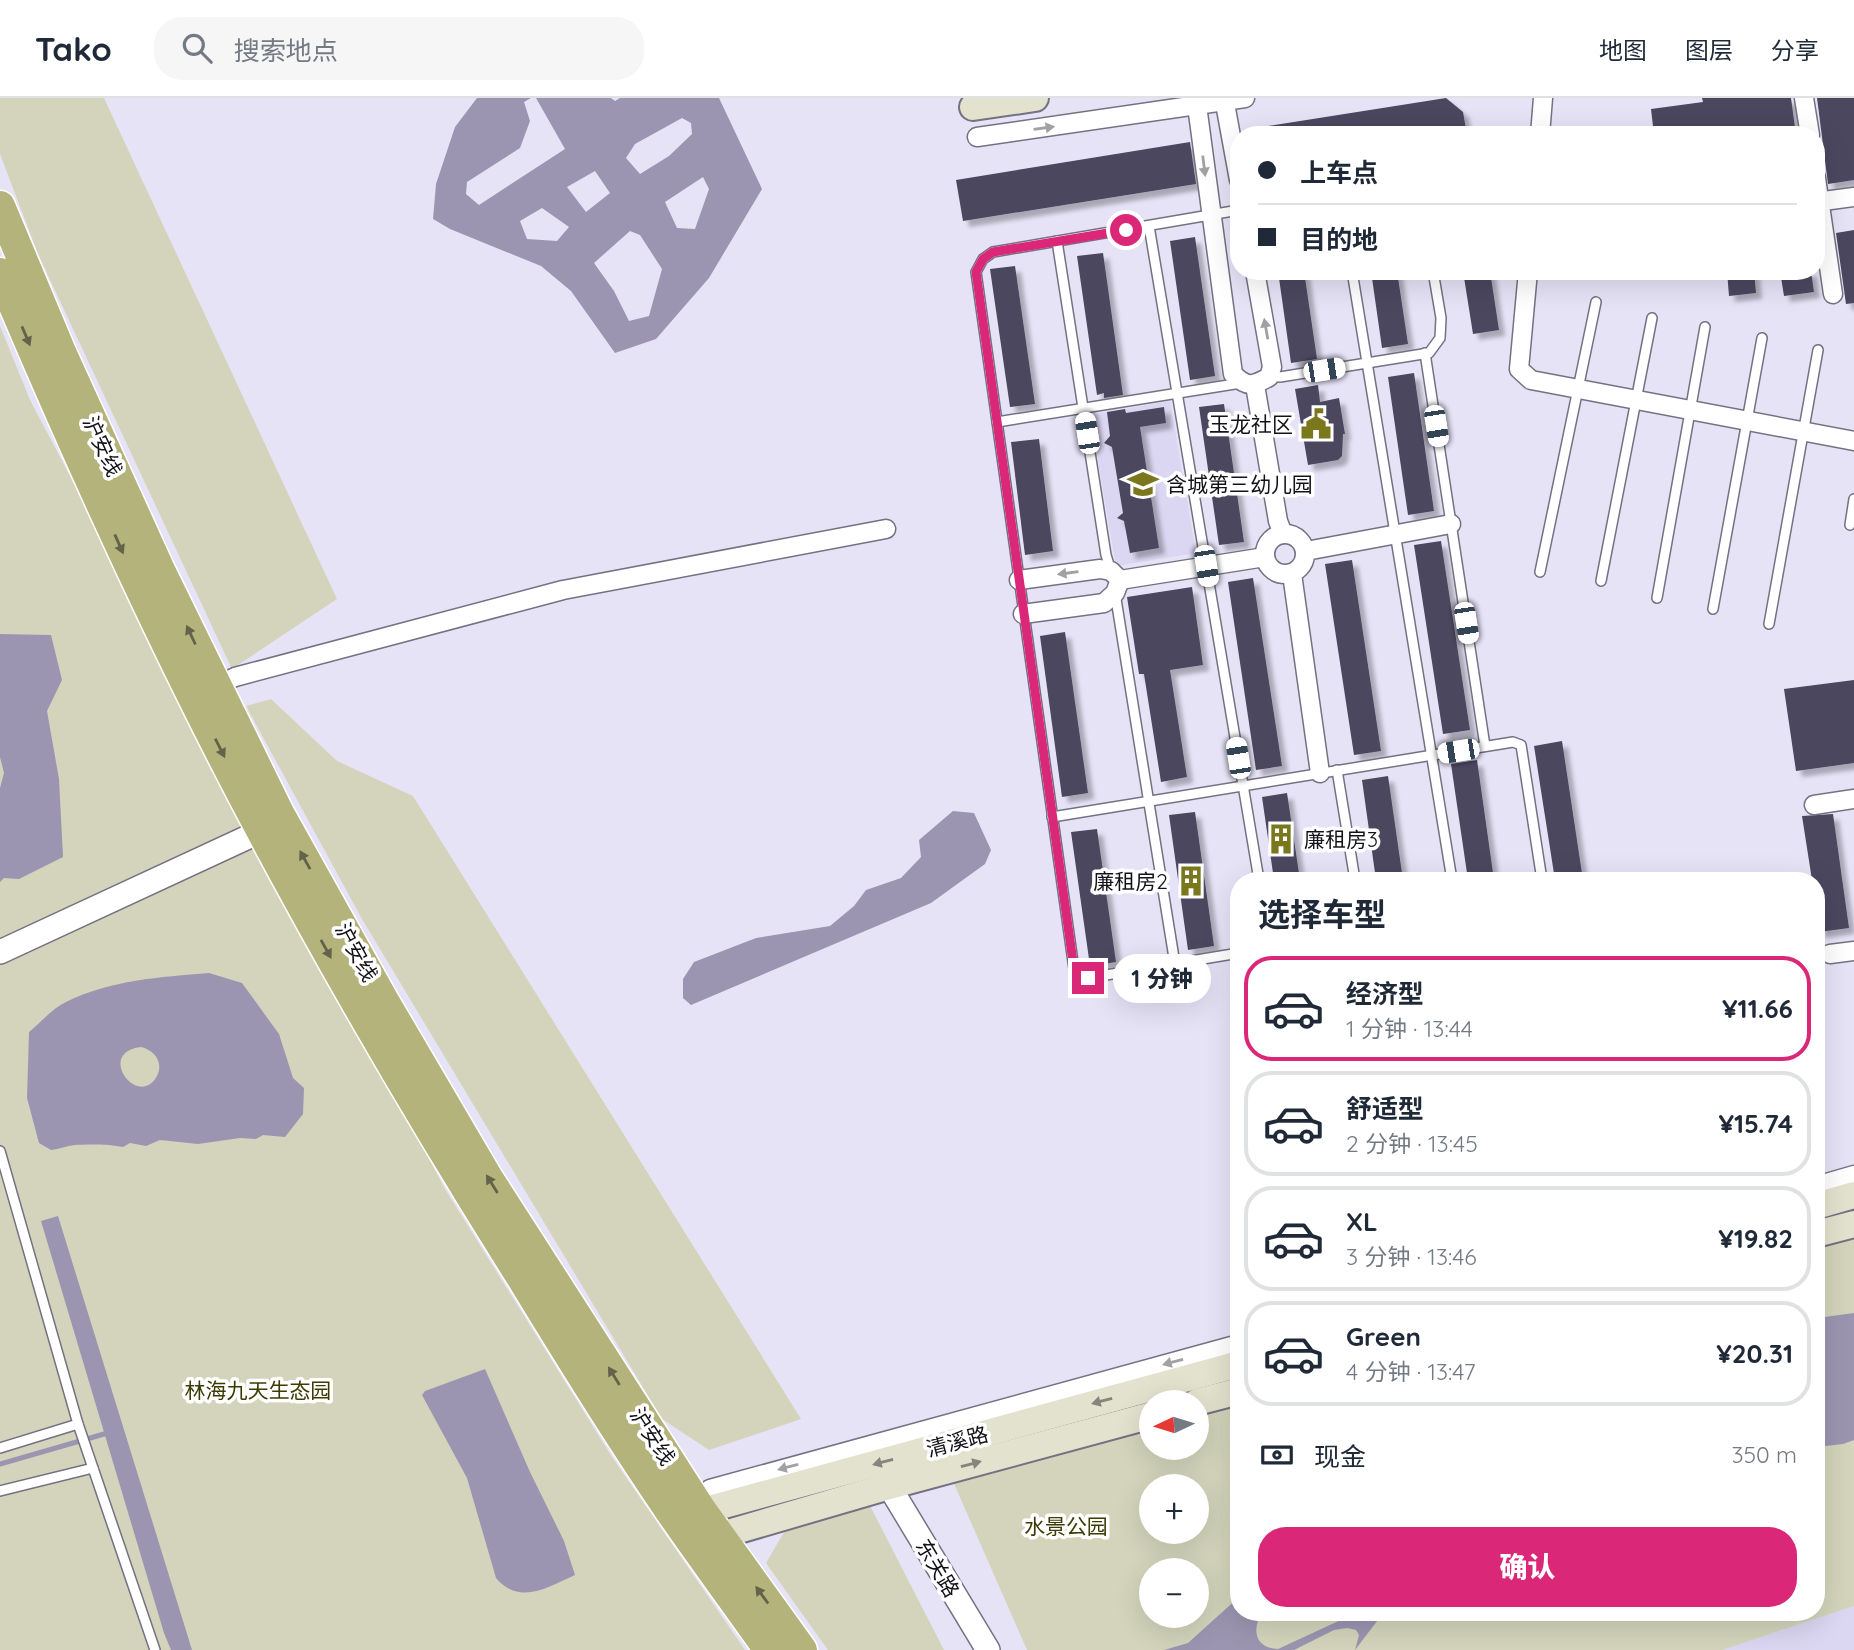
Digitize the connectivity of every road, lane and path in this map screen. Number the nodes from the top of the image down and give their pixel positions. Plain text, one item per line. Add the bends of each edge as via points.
1 (1035, 98) edge
2 (1196, 98) edge
3 (1224, 98) edge
4 (1244, 98) edge
5 (1543, 98) edge
6 (1804, 98) edge
7 (973, 107) dead end
8 (1541, 126) edge
9 (1809, 126) edge
10 (1230, 131) edge
11 (977, 138) dead end
12 (1854, 197) edge
13 (1825, 201) edge
14 (0, 206) edge
15 (1230, 212) edge
16 (1210, 216) junction
17 (1149, 226) junction
18 (1057, 241) junction
19 (1825, 244) edge
20 (0, 273) edge
21 (1257, 280) edge
22 (1353, 280) edge
23 (1435, 280) edge
24 (1527, 280) edge
25 (1833, 293) dead end
26 (1596, 302) dead end
27 (1652, 318) dead end
28 (1705, 327) dead end
29 (1762, 338) dead end
30 (1818, 350) dead end
31 (1424, 353) junction
32 (1367, 363) junction
33 (1255, 381) junction
34 (1578, 389) junction
35 (1177, 393) junction
36 (1636, 400) junction
37 (1083, 408) junction
38 (1690, 410) junction
39 (1747, 421) junction
40 (997, 422) junction
41 (1803, 432) junction
42 (1854, 442) edge
43 (1854, 499) edge
44 (1451, 524) junction
45 (1850, 525) dead end
46 (886, 529) dead end
47 (1283, 534) junction
48 (1395, 535) junction
49 (1306, 551) junction
50 (1265, 557) junction
51 (1206, 566) junction
52 (1541, 572) dead end
53 (1292, 574) junction
54 (1019, 580) junction
55 (1115, 581) junction
56 (1601, 581) dead end
57 (1657, 598) dead end
58 (1713, 609) dead end
59 (1023, 614) junction
60 (1769, 624) dead end
61 (205, 692) junction
62 (1485, 746) junction
63 (1431, 755) junction
64 (1329, 772) junction
65 (1243, 786) junction
66 (1854, 799) edge
67 (1148, 801) junction
68 (1814, 805) dead end
69 (1052, 817) junction
70 (261, 831) junction
71 (1258, 872) edge
72 (1353, 872) edge
73 (1451, 872) edge
74 (1541, 872) edge
75 (1854, 951) edge
76 (0, 952) edge
77 (1830, 954) dead end
78 (1230, 955) edge
79 (1175, 964) junction
80 (0, 1151) edge
81 (1854, 1175) edge
82 (1825, 1183) edge
83 (1854, 1195) edge
84 (1825, 1203) edge
85 (1854, 1224) edge
86 (1825, 1232) edge
87 (1230, 1347) edge
88 (1230, 1366) edge
89 (1230, 1393) edge
90 (1209, 1399) edge
91 (1139, 1419) edge
92 (78, 1424) junction
93 (0, 1448) edge
94 (93, 1468) junction
95 (890, 1486) junction
96 (0, 1491) edge
97 (696, 1506) junction
98 (706, 1539) junction
99 (155, 1650) edge
100 (769, 1650) edge
101 (802, 1650) edge
102 (988, 1650) edge

1 - 7 main road
2 -> 16 street
3 - 10 street
11 -> 4 street
5 - 8 street
6 - 9 street
12 - 13 street
61 -> 14 highway, 沪安线
15 - 16 lane
16 - 17 lane
16 - 33 street via 1233,374
17 - 18 lane
17 - 35 lane
18 - 37 lane
18 - 40 lane via 993,252 976,272
19 - 25 street
20 -> 61 highway, 沪安线 via 128,564
33 -> 21 street via 1272,367
22 - 32 lane
23 - 31 lane via 1440,338
24 - 34 street via 1519,369 1531,380
26 - 34 lane
27 - 36 lane
28 - 38 lane
29 - 39 lane
30 - 41 lane
31 - 32 lane
31 - 44 lane
32 - 33 lane
32 - 48 lane
33 - 35 lane
33 - 47 street
34 - 36 street
34 - 52 lane
35 - 37 lane
35 - 51 lane
36 - 38 street
36 - 56 lane
37 - 40 lane
37 - 55 lane via 1106,555
38 - 39 street
38 - 57 lane
39 - 41 street
39 - 58 lane
40 - 54 lane
41 - 42 street
41 - 60 lane
43 - 45 lane
44 - 48 street
44 - 62 lane
46 - 61 street via 563,590 235,677
47 - 49 street via 1300,540
47 - 50 street via 1271,540
48 - 49 street
48 - 63 lane
49 - 53 street via 1303,565
50 - 51 street
50 - 53 street via 1272,570
51 - 55 street
51 - 65 lane
53 - 64 street
55 -> 54 street via 1100,569
54 - 59 lane
55 - 59 street via 1104,603
55 - 67 lane
59 - 69 lane
61 -> 70 highway, 沪安线
97 -> 61 highway, 沪安线 via 488,1178
62 - 63 lane
62 - 74 lane via 1521,745
63 - 64 lane
63 - 73 lane
64 - 65 lane
64 - 72 lane
65 - 67 lane
65 - 71 lane
66 - 68 street
67 - 69 lane
67 - 79 lane
69 - 79 lane via 1074,969 1088,978
70 - 76 street
70 -> 97 highway, 沪安线 via 466,1190 599,1403
75 - 77 street
78 - 79 lane
80 - 92 lane
81 - 82 street
83 - 84 main road
85 - 86 main road
87 -> 97 street
88 -> 97 main road, 清溪路
89 - 90 main road
95 -> 91 main road, 清溪路
92 - 93 lane
92 - 94 lane
94 - 96 lane
94 - 99 lane
95 - 98 main road, 清溪路
95 - 102 street, 东关路
97 - 98 highway, 沪安线
98 - 100 highway, 沪安线
101 -> 98 highway, 沪安线

